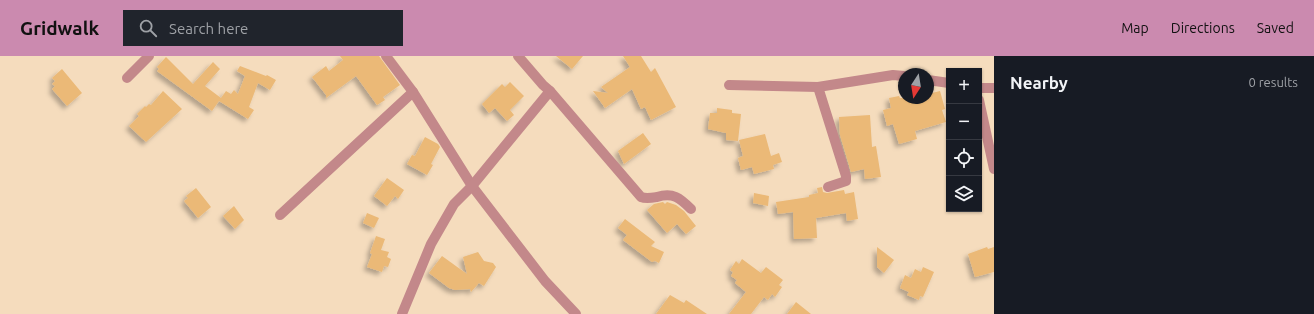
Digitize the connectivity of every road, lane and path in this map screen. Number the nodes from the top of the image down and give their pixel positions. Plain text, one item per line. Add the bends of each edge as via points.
1 (148, 56) edge
2 (386, 56) edge
3 (518, 56) edge
4 (898, 75) edge
5 (127, 78) dead end
6 (934, 81) edge
7 (946, 83) edge
8 (729, 85) dead end
9 (818, 87) junction
10 (982, 88) edge
11 (994, 88) edge
12 (550, 90) junction
13 (413, 92) junction
14 (980, 104) edge
15 (994, 169) edge
16 (472, 186) junction
17 (828, 187) dead end
18 (691, 209) dead end
19 (280, 215) dead end
20 (402, 314) edge
21 (576, 314) edge

1 - 5 street
2 - 13 street
3 - 12 street
4 - 9 street
6 - 7 street
8 - 9 street
9 - 17 street via 846,176 846,181
10 - 11 street
12 - 16 street
12 - 18 street via 641,197 646,199 676,196
13 - 16 street
13 - 19 street
14 - 15 street
16 - 20 street via 454,204 431,244
16 - 21 street via 545,281

